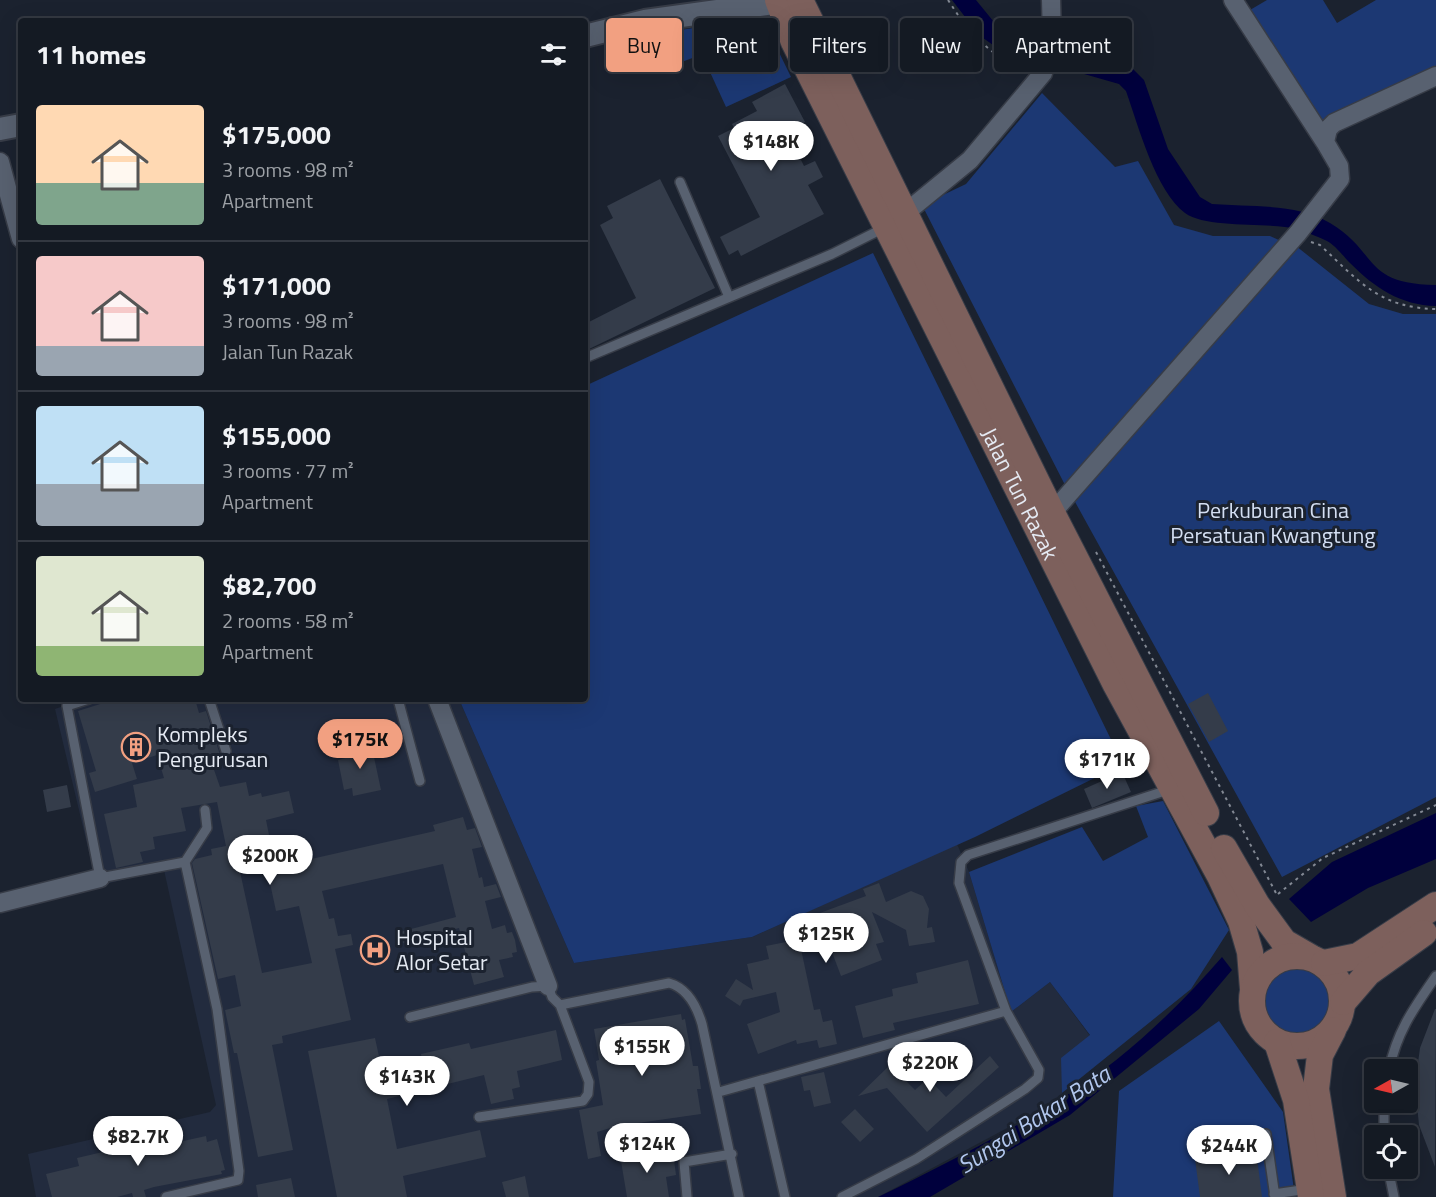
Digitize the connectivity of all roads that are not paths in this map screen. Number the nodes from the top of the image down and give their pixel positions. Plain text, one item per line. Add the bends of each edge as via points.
1 (1051, 0) edge
2 (1233, 0) edge
3 (789, 1) edge
4 (588, 35) edge
5 (1436, 76) edge
6 (18, 126) edge
7 (0, 129) edge
8 (1326, 141) junction
9 (0, 162) edge
10 (680, 182) dead end
11 (895, 221) junction
12 (18, 228) edge
13 (729, 297) junction
14 (588, 357) edge
15 (1052, 513) junction
16 (80, 702) edge
17 (210, 702) edge
18 (399, 702) edge
19 (438, 702) edge
20 (226, 751) dead end
21 (420, 781) dead end
22 (1173, 788) junction
23 (205, 810) dead end
24 (185, 862) junction
25 (100, 878) junction
26 (0, 903) edge
27 (1436, 905) edge
28 (1436, 926) edge
29 (1317, 960) junction
30 (1436, 976) edge
31 (548, 986) junction
32 (1253, 989) junction
33 (1343, 1002) junction
34 (560, 1005) junction
35 (1006, 1011) junction
36 (410, 1017) dead end
37 (1333, 1030) junction
38 (1277, 1042) junction
39 (1391, 1059) edge
40 (758, 1081) junction
41 (719, 1092) junction
42 (479, 1117) dead end
43 (1266, 1134) dead end
44 (732, 1154) junction
45 (1390, 1179) edge
46 (206, 1193) edge
47 (1318, 1194) edge
48 (1275, 1196) edge
49 (166, 1197) edge
50 (687, 1197) edge
51 (739, 1197) edge
52 (785, 1197) edge
53 (842, 1197) edge
54 (1394, 1197) edge

1 - 11 street via 1052,37 1037,64 1043,73 970,160
2 - 8 street
3 - 4 street via 645,21
3 - 11 main road, Jalan Tun Razak via 795,42
5 - 8 street via 1334,123 1328,129
6 - 7 street
8 - 15 street via 1341,174 1319,208
9 - 12 street
10 - 13 lane
11 - 13 lane via 832,254
11 - 15 main road, Jalan Tun Razak
11 - 22 main road, Jalan Tun Razak via 1115,683
13 - 14 lane
15 - 29 main road, Jalan Tun Razak via 1257,905 1284,942
16 - 25 lane via 67,706
17 - 20 lane
18 - 21 lane
19 - 31 street
22 - 32 main road, Jalan Tun Razak via 1241,921 1250,952
22 - 35 lane via 968,855 961,862 959,883
23 - 24 lane via 207,828
24 - 25 lane
24 - 46 lane via 217,1009 239,1171 237,1180
25 - 26 street
27 - 29 main road via 1358,956
28 - 33 main road via 1368,973
29 - 32 main road via 1296,955 1281,958 1268,966
29 - 33 main road via 1335,974
30 - 39 lane via 1408,1017
31 - 34 lane
31 - 36 lane
32 - 38 main road via 1256,1021
33 - 37 main road
34 - 41 lane via 669,983 678,985 699,1011
34 - 42 lane via 589,1082 588,1094 582,1101
35 - 40 lane
35 - 53 lane via 1039,1070 1038,1078 916,1159
37 - 38 main road via 1307,1046
37 - 47 main road via 1320,1055 1316,1089
38 - 47 main road via 1296,1100
40 - 41 lane
40 - 52 lane
41 - 44 lane
43 - 48 lane
44 - 50 lane via 684,1162
44 - 51 lane
45 - 54 lane
46 - 49 lane
47 - 48 lane

